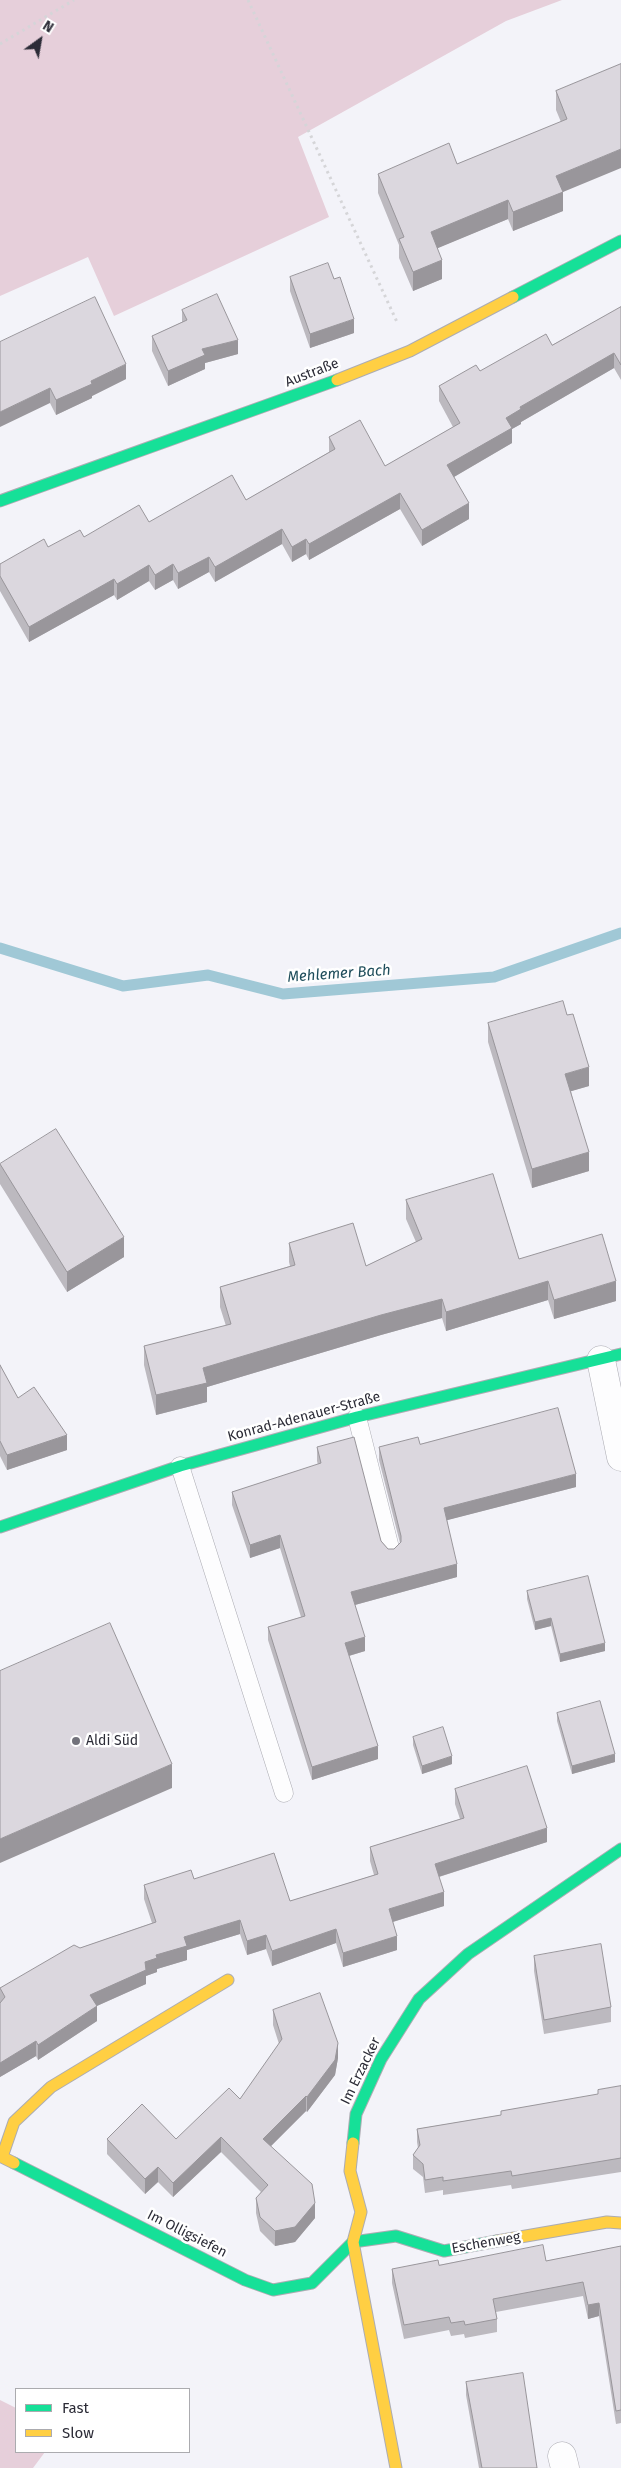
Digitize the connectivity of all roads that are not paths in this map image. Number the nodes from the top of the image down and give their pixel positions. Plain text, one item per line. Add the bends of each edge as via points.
1 (621, 241) edge
2 (0, 501) edge
3 (611, 1357) edge
4 (357, 1417) junction
5 (621, 1457) edge
6 (180, 1466) junction
7 (0, 1527) edge
8 (391, 1552) edge
9 (284, 1793) dead end
10 (621, 1849) edge
11 (228, 1980) dead end
12 (1, 2157) edge
13 (621, 2224) edge
14 (353, 2242) junction
15 (396, 2468) edge

1 - 2 street, Austraße via 410,351
3 - 4 street, Konrad-Adenauer-Straße
3 - 5 street
4 - 6 street, Konrad-Adenauer-Straße
4 - 8 lane
6 - 7 street, Konrad-Adenauer-Straße
6 - 9 lane
10 - 14 street, Im Erzacker via 468,1954 419,1999 381,2059 356,2114 350,2171 361,2212
11 - 12 street, Im Olligsiefen via 52,2087 14,2122
12 - 14 street, Im Olligsiefen via 245,2280 273,2290 312,2282
13 - 14 street, Eschenweg via 607,2222 444,2251 396,2236
14 - 15 street, Im Erzacker

